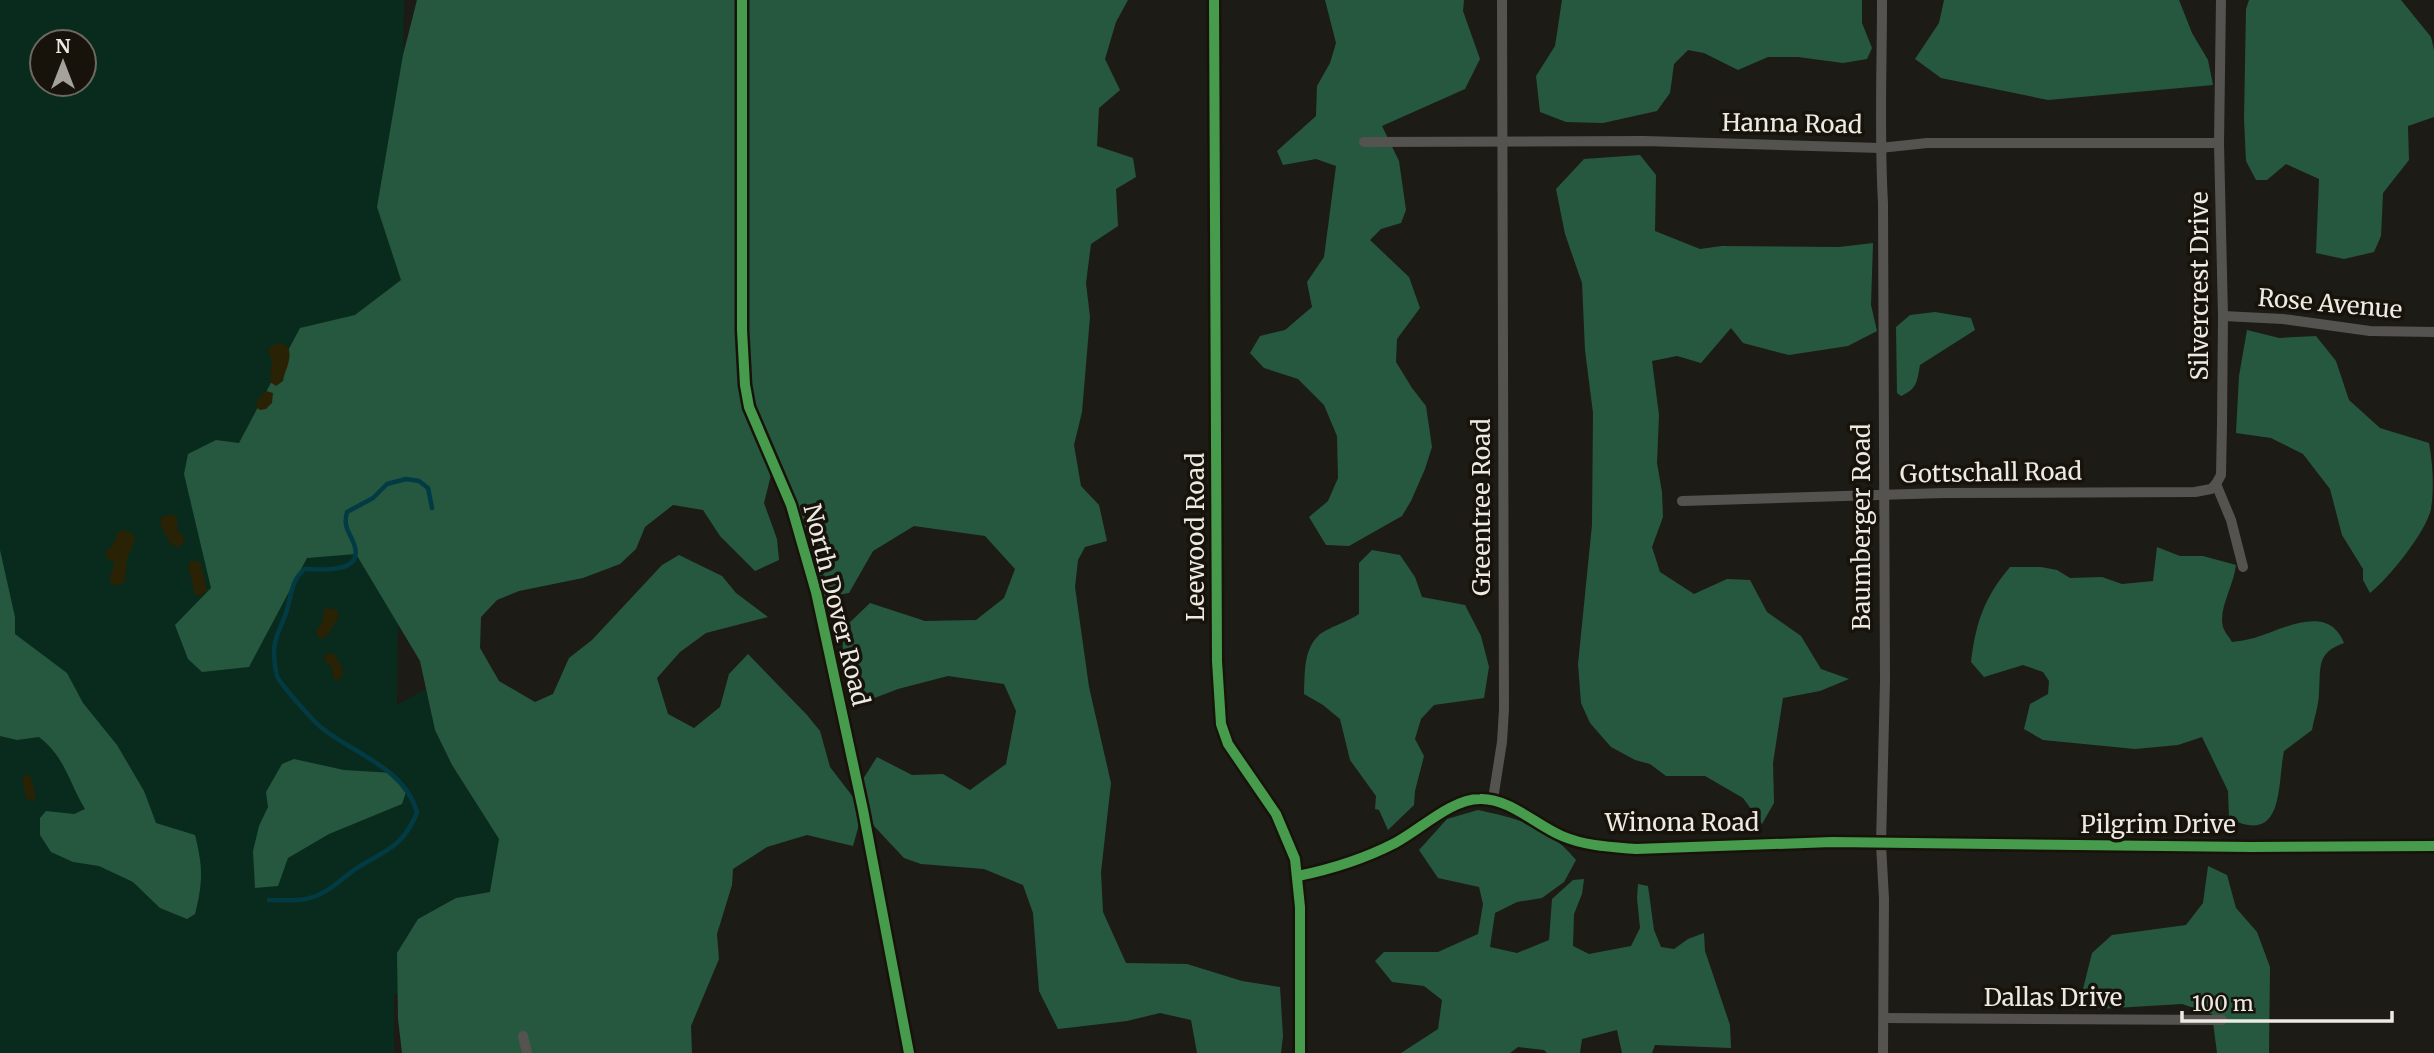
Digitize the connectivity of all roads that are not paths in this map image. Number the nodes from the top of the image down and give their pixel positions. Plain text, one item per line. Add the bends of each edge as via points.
1 (742, 0) edge
2 (1214, 0) edge
3 (1502, 0) edge
4 (1882, 0) edge
5 (2221, 0) edge
6 (1503, 141) junction
7 (1364, 142) dead end
8 (2219, 143) junction
9 (1880, 148) junction
10 (2223, 316) junction
11 (2434, 332) edge
12 (2216, 484) junction
13 (1882, 496) junction
14 (1682, 501) dead end
15 (2243, 567) dead end
16 (1493, 799) junction
17 (1881, 844) junction
18 (2434, 846) edge
19 (1298, 876) junction
20 (1884, 1018) junction
21 (2222, 1020) dead end
22 (523, 1037) dead end
23 (527, 1053) edge
24 (909, 1053) edge
25 (1300, 1053) edge
26 (1883, 1053) edge

1 - 24 street, North Dover Road via 745,385 753,418 799,527 814,581
2 - 19 street, Leewood Road via 1220,710 1224,735 1234,755 1284,829
3 - 6 street, Greentree Road
4 - 9 street, Baumberger Road
5 - 8 street, Silvercrest Drive
6 - 7 street, Hanna Road
6 - 9 street, Hanna Road
6 - 16 street, Greentree Road via 1504,709
8 - 9 street, Hanna Road via 1927,143
8 - 10 street, Silvercrest Drive
9 - 13 street, Baumberger Road
10 - 11 street, Rose Avenue via 2283,318 2370,331
10 - 12 street, Silvercrest Drive via 2221,475
12 - 13 street, Gottschall Road via 2195,492
12 - 15 street
13 - 14 street, Gottschall Road
13 - 17 street, Baumberger Road via 1885,695
16 - 17 street, Winona Road via 1560,835 1614,848
16 - 19 street via 1462,802 1397,842 1353,862
17 - 18 street, Pilgrim Drive
17 - 20 street, Baumberger Road
19 - 25 street, Leewood Road
20 - 21 street, Dallas Drive
20 - 26 street, Baumberger Road
22 - 23 street

